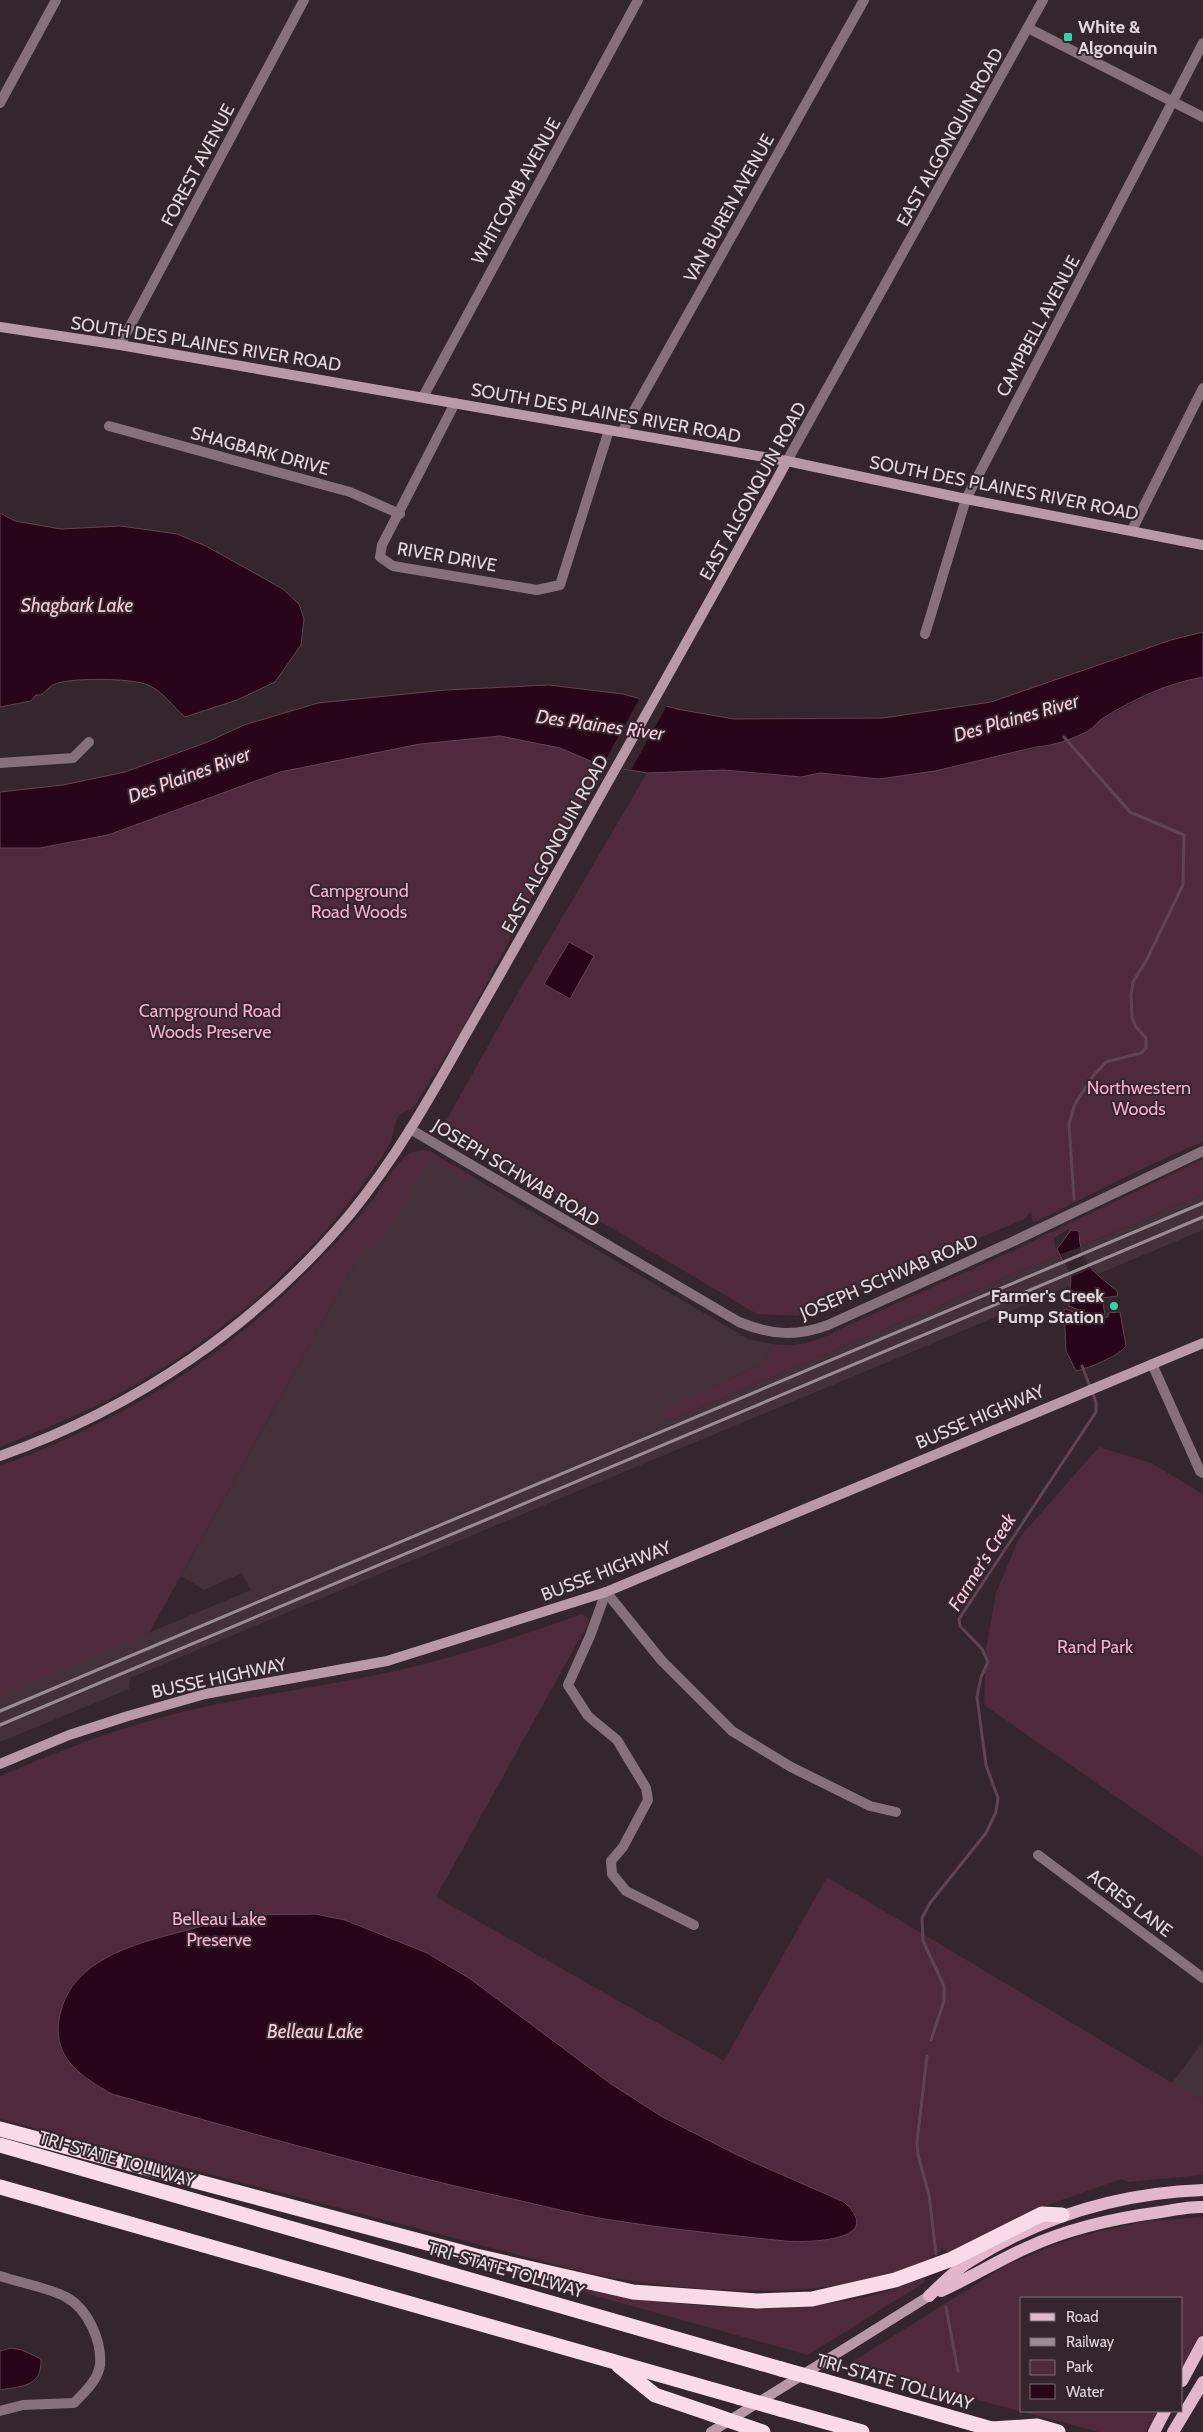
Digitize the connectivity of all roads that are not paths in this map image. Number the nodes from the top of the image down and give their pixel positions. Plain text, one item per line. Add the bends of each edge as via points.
1 (56, 0) edge
2 (304, 0) edge
3 (638, 0) edge
4 (864, 0) edge
5 (1043, 0) edge
6 (1028, 28) junction
7 (1203, 43) edge
8 (1173, 102) junction
9 (0, 103) edge
10 (1203, 117) edge
11 (0, 327) edge
12 (120, 345) junction
13 (1203, 388) edge
14 (423, 397) junction
15 (455, 403) junction
16 (109, 426) dead end
17 (609, 430) junction
18 (622, 432) junction
19 (787, 461) junction
20 (966, 499) junction
21 (400, 514) junction
22 (1132, 530) junction
23 (1203, 545) edge
24 (925, 634) dead end
25 (89, 742) dead end
26 (0, 764) edge
27 (410, 1129) junction
28 (1203, 1150) edge
29 (1203, 1342) edge
30 (1152, 1364) junction
31 (0, 1456) edge
32 (1203, 1472) edge
33 (606, 1592) junction
34 (0, 1764) edge
35 (896, 1812) dead end
36 (1038, 1855) dead end
37 (694, 1925) dead end
38 (1203, 1978) edge
39 (0, 2129) edge
40 (0, 2145) edge
41 (1203, 2183) edge
42 (0, 2187) edge
43 (1203, 2190) edge
44 (1142, 2194) junction
45 (1201, 2207) edge
46 (1062, 2215) junction
47 (0, 2276) edge
48 (929, 2296) junction
49 (1203, 2342) edge
50 (614, 2362) junction
51 (1183, 2379) edge
52 (1203, 2382) edge
53 (0, 2411) edge
54 (1165, 2412) edge
55 (757, 2430) edge
56 (997, 2430) edge
57 (711, 2432) edge
58 (862, 2432) edge
59 (1058, 2432) edge
60 (1154, 2432) edge
61 (1174, 2432) edge

1 - 9 street
2 - 12 street, FOREST AVENUE
3 - 14 street, WHITCOMB AVENUE
4 - 18 street, VAN BUREN AVENUE
5 - 6 street, EAST ALGONQUIN ROAD
6 - 8 street
6 - 19 street, EAST ALGONQUIN ROAD
7 - 8 street, CAMPBELL AVENUE
8 - 10 street
8 - 20 street, CAMPBELL AVENUE
11 - 12 main road, SOUTH DES PLAINES RIVER ROAD
12 - 14 main road, SOUTH DES PLAINES RIVER ROAD
13 - 22 street
14 - 15 main road, SOUTH DES PLAINES RIVER ROAD
15 - 17 main road, SOUTH DES PLAINES RIVER ROAD
15 - 21 street, RIVER DRIVE
16 - 21 street, SHAGBARK DRIVE via 350,492
17 - 18 main road, SOUTH DES PLAINES RIVER ROAD
17 - 21 street, RIVER DRIVE via 560,585 537,590 393,566 382,560 381,551
18 - 19 main road, SOUTH DES PLAINES RIVER ROAD
19 - 20 main road, SOUTH DES PLAINES RIVER ROAD
19 - 27 main road, EAST ALGONQUIN ROAD
20 - 22 main road, SOUTH DES PLAINES RIVER ROAD
20 - 24 street, CAMPBELL AVENUE
22 - 23 main road, SOUTH DES PLAINES RIVER ROAD
25 - 26 street via 73,758
27 - 28 street, JOSEPH SCHWAB ROAD via 740,1322 771,1334 784,1335 828,1325 1014,1242
27 - 31 main road, EAST ALGONQUIN ROAD via 356,1206 310,1259 223,1336 166,1376 105,1410
29 - 30 main road, BUSSE HIGHWAY
30 - 32 street
30 - 33 main road, BUSSE HIGHWAY
33 - 34 main road, BUSSE HIGHWAY via 387,1661 206,1694 128,1716 69,1735
33 - 35 street via 662,1661 732,1731 809,1776 870,1806
33 - 37 street via 568,1685 588,1716 617,1740 646,1788 648,1800 623,1847 611,1861 612,1874 626,1891
36 - 38 street, ACRES LANE
39 - 46 highway via 476,2256 633,2292 757,2301 812,2299 895,2280 952,2259 1042,2214
40 - 56 highway, TRI-STATE TOLLWAY, bridge
41 - 44 main road
42 - 50 highway
43 - 44 main road
44 - 46 main road
45 - 48 main road via 1094,2224 1059,2234
46 - 48 main road via 968,2262
47 - 53 street via 66,2298 87,2315 96,2336 100,2366 89,2389 74,2402 23,2405
48 - 57 main road
49 - 51 main road
50 - 55 highway, bridge via 654,2395
50 - 58 highway, bridge
52 - 61 main road
54 - 60 main road
56 - 59 highway, TRI-STATE TOLLWAY via 1037,2426

